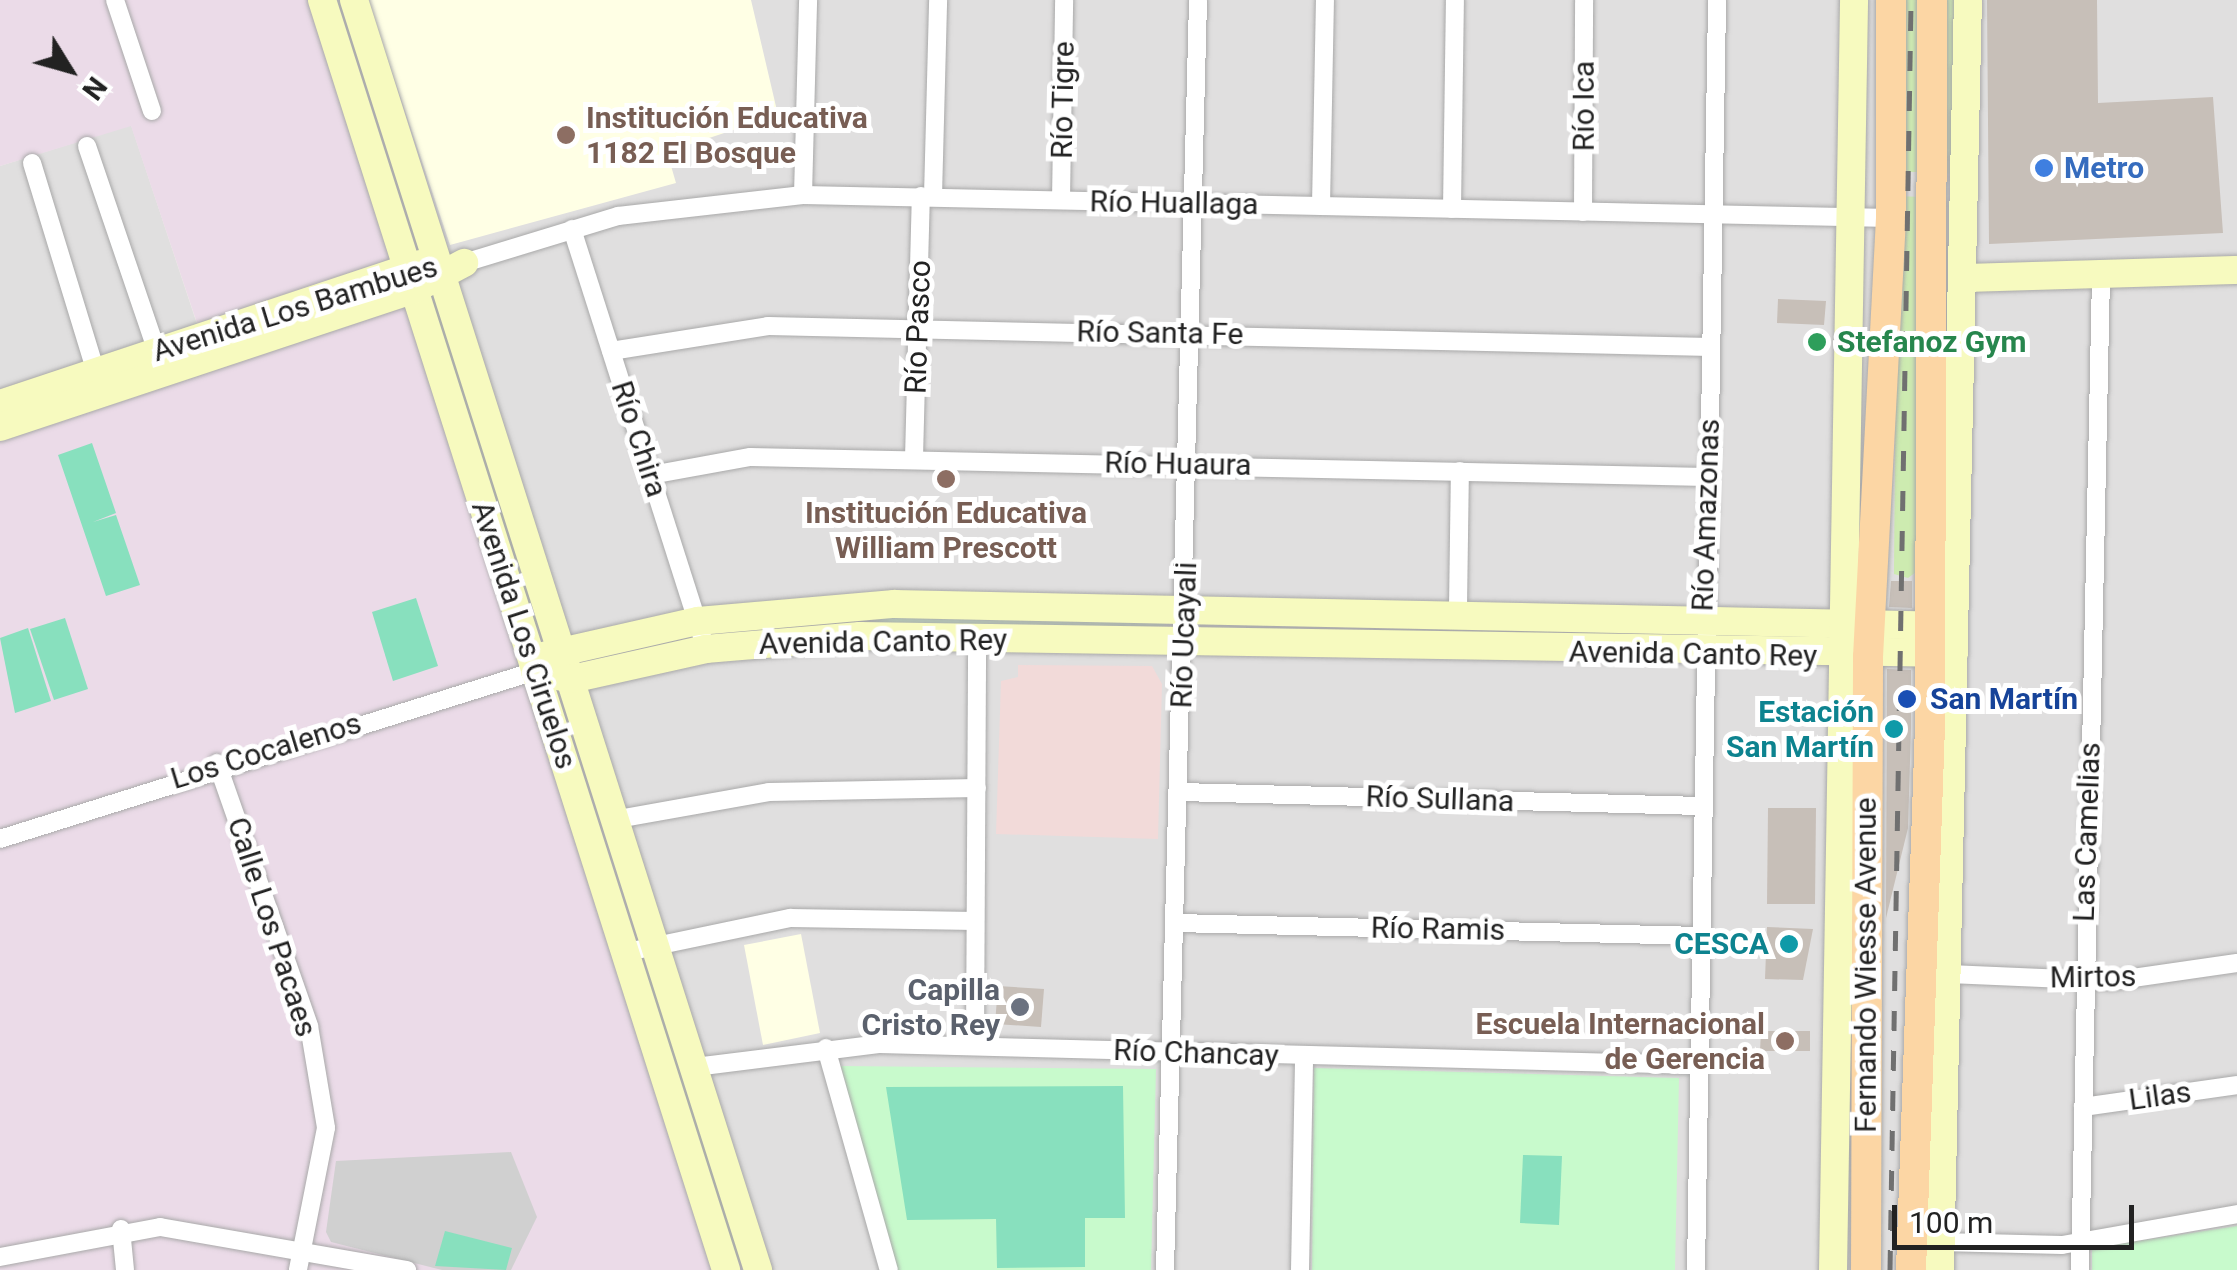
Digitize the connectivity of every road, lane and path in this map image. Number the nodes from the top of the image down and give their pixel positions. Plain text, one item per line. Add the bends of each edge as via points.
1 (115, 0) edge
2 (322, 0) edge
3 (354, 0) edge
4 (808, 0) edge
5 (938, 0) edge
6 (1064, 0) edge
7 (1198, 0) edge
8 (1326, 0) edge
9 (1456, 0) edge
10 (1584, 0) edge
11 (1717, 0) edge
12 (1854, 0) edge
13 (1891, 0) edge
14 (1932, 0) edge
15 (1968, 0) edge
16 (152, 112) dead end
17 (87, 146) dead end
18 (32, 163) dead end
19 (803, 194) junction
20 (927, 196) junction
21 (1061, 200) junction
22 (1194, 203) junction
23 (1321, 206) junction
24 (1452, 209) junction
25 (1583, 212) junction
26 (1715, 214) junction
27 (1852, 217) junction
28 (1891, 218) junction
29 (572, 229) junction
30 (449, 267) junction
31 (2237, 270) edge
32 (2101, 274) junction
33 (1962, 278) junction
34 (410, 279) junction
35 (918, 327) junction
36 (1191, 334) junction
37 (1711, 347) junction
38 (611, 351) junction
39 (157, 352) junction
40 (99, 382) junction
41 (0, 404) edge
42 (0, 427) edge
43 (914, 458) junction
44 (1188, 464) junction
45 (1460, 471) junction
46 (651, 475) junction
47 (1707, 477) junction
48 (1458, 608) dead end
49 (1186, 612) junction
50 (698, 621) junction
51 (1702, 622) junction
52 (1858, 622) junction
53 (978, 638) junction
54 (1941, 639) junction
55 (1184, 643) junction
56 (564, 649) junction
57 (706, 649) junction
58 (1702, 655) junction
59 (1856, 657) junction
60 (535, 670) junction
61 (572, 679) junction
62 (217, 763) junction
63 (976, 788) junction
64 (1180, 792) junction
65 (1700, 806) junction
66 (618, 819) junction
67 (2, 832) edge
68 (976, 921) junction
69 (1176, 923) junction
70 (1699, 936) junction
71 (658, 942) junction
72 (627, 952) junction
73 (2237, 963) edge
74 (1948, 974) junction
75 (2083, 980) junction
76 (975, 1046) junction
77 (826, 1048) junction
78 (1172, 1052) junction
79 (1304, 1056) junction
80 (1698, 1066) junction
81 (695, 1067) junction
82 (2237, 1085) edge
83 (2083, 1106) junction
84 (2237, 1214) edge
85 (121, 1229) junction
86 (2080, 1240) junction
87 (304, 1245) junction
88 (1940, 1256) edge
89 (0, 1257) edge
90 (125, 1270) edge
91 (298, 1270) edge
92 (407, 1270) edge
93 (726, 1270) edge
94 (758, 1270) edge
95 (889, 1270) edge
96 (1165, 1270) edge
97 (1300, 1270) edge
98 (1696, 1270) edge
99 (1833, 1270) edge
100 (1866, 1270) edge
101 (1911, 1270) edge
102 (2080, 1270) edge

1 - 16 street
2 - 34 main road, Avenida Los Ciruelos
3 - 30 main road, Avenida Los Ciruelos
4 - 19 street
5 - 20 street, Río Pasco
6 - 21 street, Río Tigre
7 - 22 street, Río Ucayali
8 - 23 street
9 - 24 street
10 - 25 street, Río Ica
11 - 26 street, Río Amazonas
12 - 27 main road, Fernando Wiesse Avenue
13 - 28 main road, Fernando Wiesse Avenue
14 - 54 main road, Fernando Wiesse Avenue
15 - 33 main road, Fernando Wiesse Avenue
17 - 39 street
18 - 40 street
19 - 20 street, Río Huallaga
19 - 29 street, Río Huallaga via 684,204
20 - 21 street, Río Huallaga
20 - 35 street, Río Pasco
21 - 22 street, Río Huallaga
22 - 23 street, Río Huallaga
22 - 36 street, Río Ucayali
23 - 24 street, Río Huallaga
24 - 25 street, Río Huallaga
25 - 26 street, Río Huallaga
26 - 27 street, Río Huallaga
26 - 37 street, Río Amazonas
27 - 28 street, Río Huallaga
27 - 52 main road, Fernando Wiesse Avenue
28 - 52 main road, Fernando Wiesse Avenue
29 - 30 street, Río Huallaga
29 - 38 street, Río Chira
30 - 34 main road, Avenida Los Bambues
30 - 56 main road, Avenida Los Ciruelos
31 - 32 main road
32 - 33 main road
32 - 75 street, Las Camelias
33 - 54 main road, Fernando Wiesse Avenue
34 - 39 main road, Avenida Los Bambues
34 - 40 main road, Avenida Los Bambues
34 - 60 main road, Avenida Los Ciruelos
35 - 36 street, Río Santa Fe
35 - 38 street, Río Santa Fe via 728,328
35 - 43 street, Río Pasco
36 - 37 street, Río Santa Fe
36 - 44 street, Río Ucayali
37 - 47 street, Río Amazonas
38 - 46 street, Río Chira
39 - 40 main road, Avenida Los Bambues
40 - 41 main road, Avenida Los Bambues
40 - 42 main road, Avenida Los Bambues
43 - 44 street, Río Huaura
43 - 46 street, Río Huaura via 750,456
44 - 45 street, Río Huaura
44 - 49 street, Río Ucayali
45 - 47 street, Río Huaura
45 - 48 street
46 - 50 street, Río Chira
47 - 51 street, Río Amazonas
49 - 50 main road, Avenida Canto Rey via 894,604
49 - 51 main road, Avenida Canto Rey
49 - 55 street, Río Ucayali
50 - 56 main road, Avenida Canto Rey
50 - 57 street, Río Chira
51 - 52 main road, Avenida Canto Rey
51 - 58 street, Río Amazonas
52 - 54 main road, Avenida Canto Rey
52 - 59 main road, Fernando Wiesse Avenue
53 - 55 main road, Avenida Canto Rey
53 - 57 main road, Avenida Canto Rey
53 - 63 street
54 - 59 main road, Avenida Canto Rey
54 - 74 main road, Fernando Wiesse Avenue
54 - 101 main road, Fernando Wiesse Avenue
55 - 58 main road, Avenida Canto Rey
55 - 64 street, Río Ucayali
56 - 60 main road, Avenida Canto Rey via 539,656
56 - 61 main road, Avenida Los Ciruelos
57 - 61 main road, Avenida Canto Rey
58 - 59 main road, Avenida Canto Rey
58 - 65 street, Río Amazonas
59 - 99 main road, Fernando Wiesse Avenue
59 - 100 main road, Fernando Wiesse Avenue
60 - 61 main road, Avenida Canto Rey
60 - 62 street, Los Cocalenos
60 - 72 main road, Avenida Los Ciruelos
61 - 66 main road, Avenida Los Ciruelos
62 - 67 street, Los Cocalenos
62 - 87 street, Calle Los Pacaes via 308,1026 326,1128
63 - 66 street via 769,792
63 - 68 street
64 - 65 street, Río Sullana
64 - 69 street, Río Ucayali
65 - 70 street, Río Amazonas
66 - 71 main road, Avenida Los Ciruelos
68 - 71 street via 790,918
68 - 76 street
69 - 70 street, Río Ramis
69 - 78 street, Río Ucayali
70 - 80 street, Río Amazonas
71 - 72 street
71 - 81 main road, Avenida Los Ciruelos
72 - 93 main road, Avenida Los Ciruelos
73 - 75 street, Mirtos
74 - 75 street, Mirtos
74 - 88 main road, Fernando Wiesse Avenue
75 - 83 street, Las Camelias
76 - 77 street, Río Chancay
76 - 78 street, Río Chancay
77 - 81 street, Río Chancay
77 - 95 street
78 - 79 street, Río Chancay
78 - 96 street, Río Ucayali
79 - 80 street, Río Chancay
79 - 97 street
80 - 98 street, Río Amazonas
81 - 94 main road, Avenida Los Ciruelos
82 - 83 street, Lilas
83 - 86 street, Las Camelias
84 - 86 street
85 - 87 street
85 - 89 street
85 - 90 street
86 - 88 street
86 - 102 street, Las Camelias
87 - 91 street, Calle Los Pacaes
87 - 92 street

